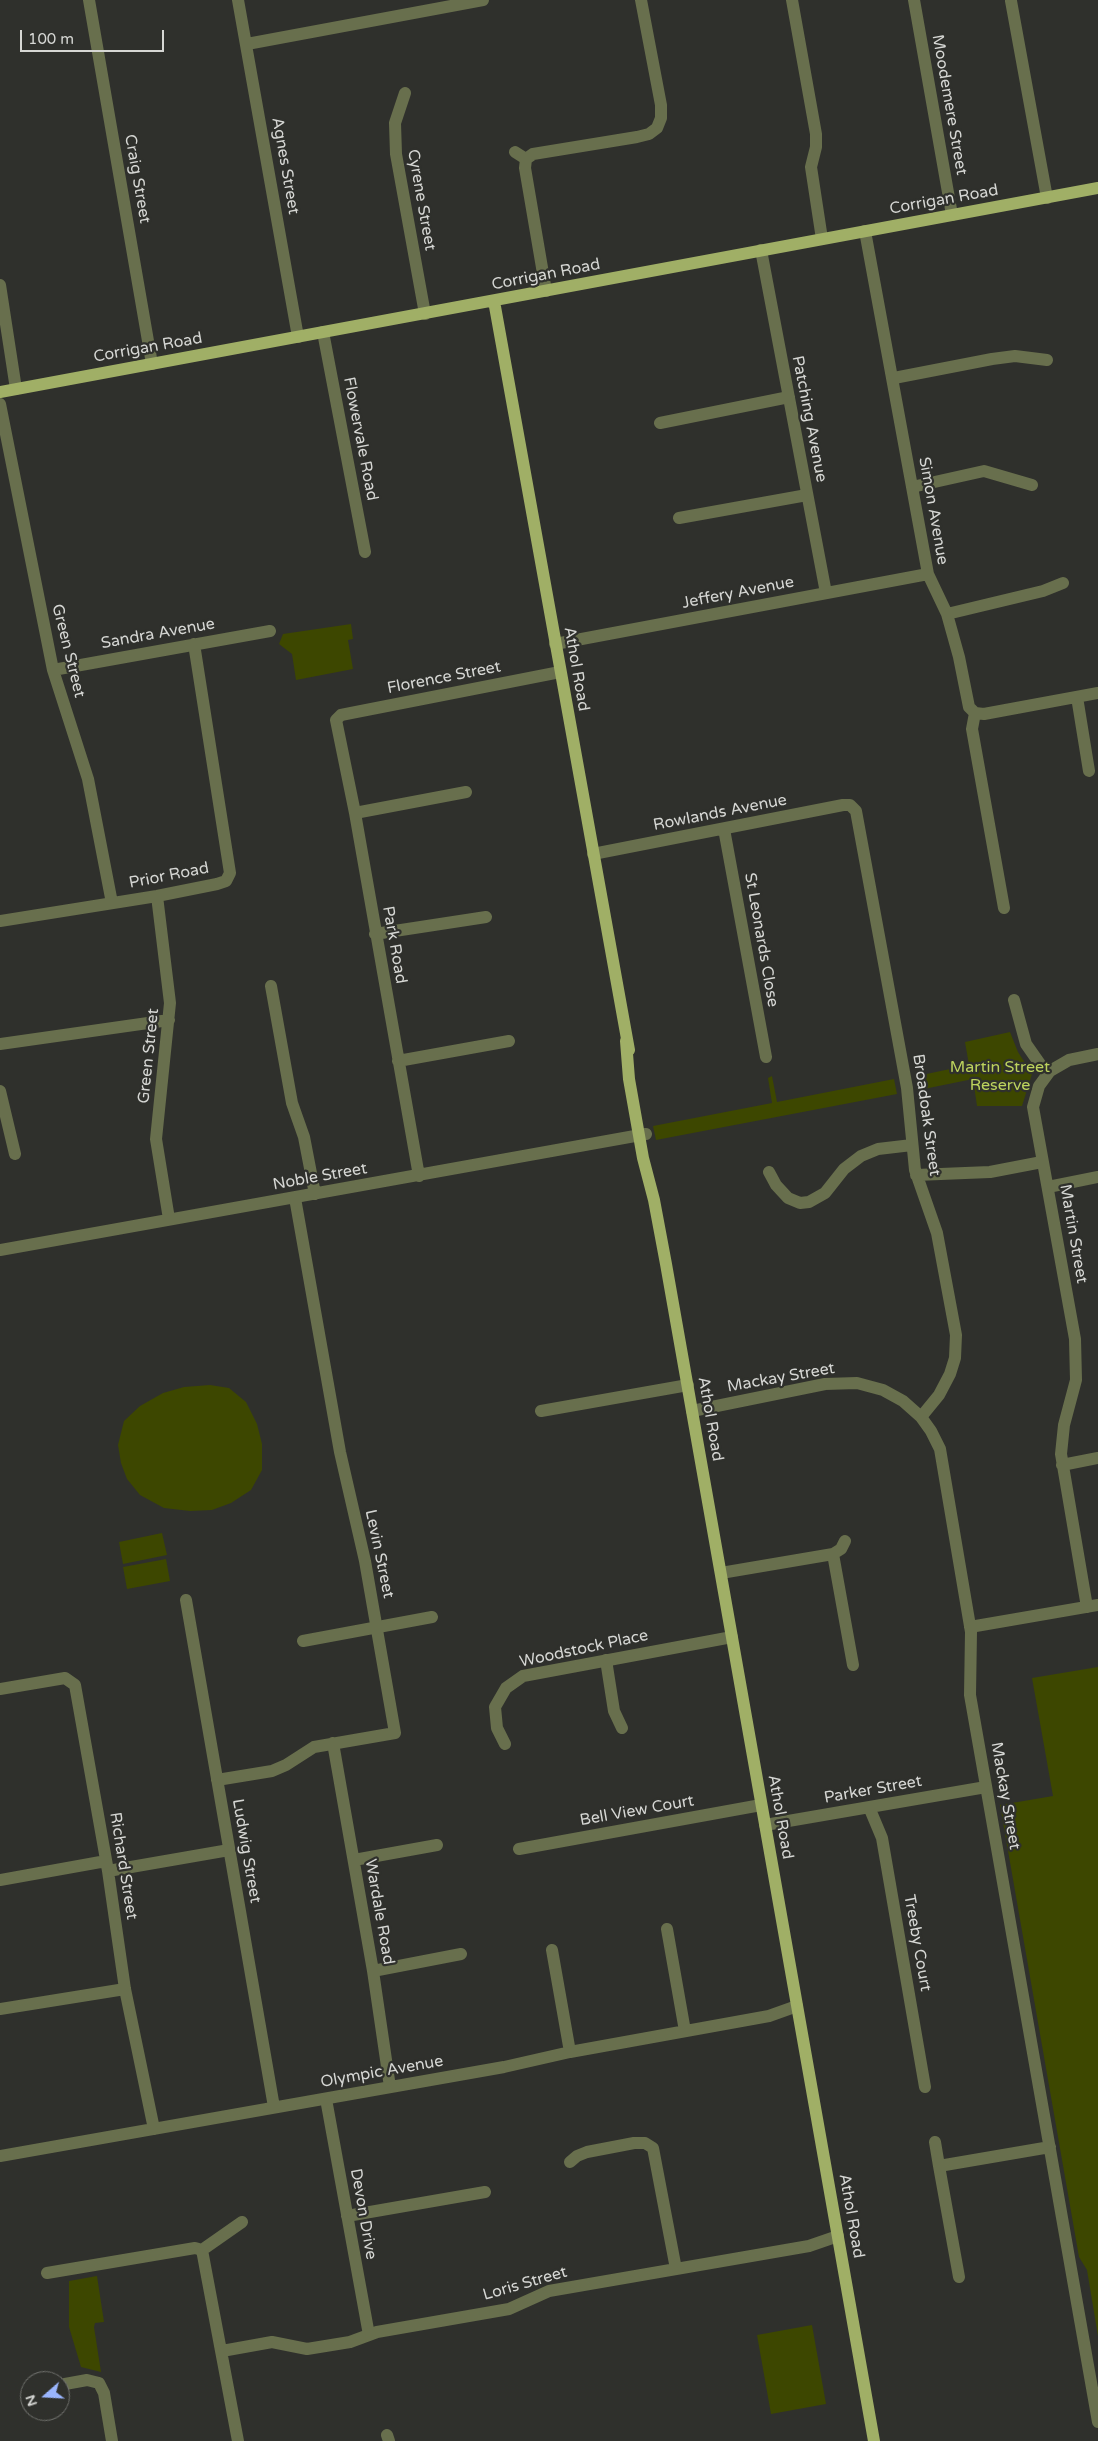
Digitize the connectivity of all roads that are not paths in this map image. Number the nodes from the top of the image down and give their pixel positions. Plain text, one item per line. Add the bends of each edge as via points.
1 (89, 0) edge
2 (238, 0) edge
3 (483, 0) edge
4 (641, 0) edge
5 (792, 0) edge
6 (914, 0) edge
7 (1011, 1) edge
8 (414, 6) edge
9 (247, 44) junction
10 (404, 93) dead end
11 (1097, 192) edge
12 (1047, 198) junction
13 (952, 215) junction
14 (865, 231) junction
15 (822, 239) junction
16 (761, 250) junction
17 (0, 286) edge
18 (546, 291) junction
19 (494, 301) junction
20 (425, 314) junction
21 (323, 332) junction
22 (298, 337) junction
23 (1047, 360) dead end
24 (152, 364) junction
25 (894, 378) junction
26 (16, 389) junction
27 (0, 392) edge
28 (789, 397) junction
29 (0, 404) edge
30 (660, 424) dead end
31 (1032, 485) dead end
32 (912, 487) junction
33 (807, 495) junction
34 (678, 518) dead end
35 (365, 552) dead end
36 (928, 574) junction
37 (1063, 583) dead end
38 (826, 594) junction
39 (946, 614) junction
40 (270, 631) dead end
41 (194, 644) junction
42 (555, 644) junction
43 (53, 670) junction
44 (560, 672) junction
45 (1098, 693) edge
46 (1077, 697) junction
47 (975, 713) junction
48 (336, 720) joint
49 (1089, 771) dead end
50 (466, 792) dead end
51 (853, 807) joint
52 (355, 813) junction
53 (724, 829) junction
54 (593, 854) junction
55 (157, 896) junction
56 (112, 903) junction
57 (1004, 908) dead end
58 (486, 917) dead end
59 (0, 921) edge
60 (375, 934) junction
61 (271, 986) dead end
62 (1014, 1000) dead end
63 (169, 1020) junction
64 (509, 1041) dead end
65 (0, 1044) edge
66 (1098, 1054) edge
67 (766, 1057) dead end
68 (398, 1061) junction
69 (1047, 1074) junction
70 (0, 1091) edge
71 (643, 1134) junction
72 (912, 1145) junction
73 (15, 1154) dead end
74 (1042, 1162) junction
75 (769, 1172) dead end
76 (916, 1175) junction
77 (419, 1176) junction
78 (1098, 1177) edge
79 (1048, 1187) junction
80 (315, 1194) junction
81 (295, 1198) junction
82 (169, 1219) junction
83 (0, 1250) edge
84 (688, 1385) junction
85 (541, 1411) dead end
86 (692, 1411) junction
87 (921, 1418) junction
88 (1098, 1458) edge
89 (1062, 1465) junction
90 (845, 1541) dead end
91 (833, 1554) junction
92 (721, 1573) junction
93 (186, 1600) dead end
94 (1092, 1606) edge
95 (432, 1617) dead end
96 (376, 1626) junction
97 (970, 1626) junction
98 (732, 1637) junction
99 (303, 1641) dead end
100 (606, 1660) junction
101 (852, 1666) dead end
102 (0, 1688) edge
103 (622, 1728) dead end
104 (333, 1743) junction
105 (505, 1744) dead end
106 (217, 1780) junction
107 (986, 1787) junction
108 (761, 1805) junction
109 (869, 1807) junction
110 (765, 1825) junction
111 (437, 1845) dead end
112 (519, 1849) dead end
113 (229, 1850) junction
114 (354, 1860) junction
115 (107, 1866) junction
116 (0, 1880) edge
117 (667, 1929) dead end
118 (552, 1950) dead end
119 (461, 1954) dead end
120 (373, 1971) junction
121 (125, 1989) junction
122 (0, 2009) edge
123 (798, 2011) junction
124 (685, 2031) junction
125 (570, 2052) junction
126 (390, 2087) junction
127 (926, 2087) dead end
128 (326, 2098) junction
129 (274, 2107) junction
130 (154, 2129) junction
131 (935, 2142) dead end
132 (1050, 2147) junction
133 (0, 2156) edge
134 (570, 2162) dead end
135 (940, 2166) junction
136 (486, 2192) dead end
137 (347, 2216) junction
138 (242, 2222) dead end
139 (839, 2242) junction
140 (202, 2250) junction
141 (676, 2269) junction
142 (47, 2273) dead end
143 (959, 2277) dead end
144 (369, 2335) junction
145 (222, 2351) junction
146 (70, 2383) edge
147 (1098, 2422) edge
148 (112, 2441) edge
149 (238, 2441) edge
150 (874, 2441) edge

1 - 24 street, Craig Street
2 - 9 street, Agnes Street
3 - 8 street
4 - 18 street via 661,105 657,128 637,137 521,155
5 - 15 street via 816,134 811,167
6 - 13 street, Moodemere Street
7 - 12 street
8 - 9 street
9 - 22 street, Agnes Street
10 - 20 street, Cyrene Street via 395,123 396,154
11 - 12 main road, Corrigan Road
12 - 13 main road, Corrigan Road
13 - 14 main road, Corrigan Road
14 - 15 main road, Corrigan Road
14 - 25 street, Simon Avenue
15 - 16 main road, Corrigan Road
16 - 18 main road, Corrigan Road
16 - 28 street, Patching Avenue
17 - 26 street
18 - 19 main road, Corrigan Road
19 - 20 main road, Corrigan Road
19 - 42 main road, Athol Road
20 - 21 main road, Corrigan Road
21 - 22 main road, Corrigan Road
21 - 35 street, Flowervale Road
22 - 24 main road, Corrigan Road
23 - 25 street via 1015,356
24 - 26 main road, Corrigan Road
25 - 32 street, Simon Avenue
26 - 27 main road, Corrigan Road
28 - 30 street
28 - 33 street, Patching Avenue
29 - 43 street, Green Street
31 - 32 street via 984,471
32 - 36 street, Simon Avenue
33 - 34 street
33 - 38 street, Patching Avenue
36 - 38 street, Jeffery Avenue
36 - 39 street, Simon Avenue
37 - 39 street via 1043,591
38 - 42 street, Jeffery Avenue
39 - 47 street, Simon Avenue via 959,657 968,707
40 - 41 street, Sandra Avenue
41 - 43 street, Sandra Avenue
41 - 55 street, Prior Road via 230,873 226,880 217,884
42 - 44 main road, Athol Road
43 - 56 street, Green Street via 88,779
44 - 48 street, Florence Street via 341,715
44 - 54 main road, Athol Road
45 - 46 street
46 - 47 street
46 - 49 street
47 - 57 street, Simon Avenue via 972,729
48 - 52 street, Park Road
50 - 52 street
51 - 53 street, Rowlands Avenue via 843,805
51 - 72 street, Broadoak Street via 858,815 907,1088
52 - 60 street, Park Road
53 - 54 street, Rowlands Avenue
53 - 67 street, St Leonards Close
54 - 71 main road, Athol Road via 626,1042 636,1077
55 - 56 street, Prior Road
55 - 63 street, Green Street via 169,983
56 - 59 street, Prior Road
58 - 60 street
60 - 68 street, Park Road
61 - 80 street via 292,1103 304,1137
62 - 69 street via 1026,1044
63 - 65 street
63 - 82 street, Green Street via 156,1139
64 - 68 street
66 - 69 street, Martin Street via 1062,1062
68 - 77 street, Park Road
69 - 74 street, Martin Street via 1036,1092 1033,1107
70 - 73 street
71 - 77 street, Noble Street
71 - 84 main road, Athol Road via 653,1169 654,1200
72 - 75 street via 878,1149 861,1156 844,1168 820,1197 809,1202 800,1203 788,1198 776,1186
72 - 76 street, Broadoak Street
74 - 76 street via 990,1172
74 - 79 street, Martin Street
76 - 87 street, Broadoak Street via 937,1233 956,1341 950,1374
77 - 80 street, Noble Street
78 - 79 street
79 - 89 street, Martin Street via 1077,1355 1076,1380 1062,1436
80 - 81 street, Noble Street
81 - 82 street, Noble Street
81 - 96 street, Levin Street via 340,1452
82 - 83 street, Noble Street
84 - 85 street
84 - 86 main road, Athol Road
86 - 87 street, Mackay Street via 846,1382 888,1392
86 - 92 main road, Athol Road
87 - 97 street, Mackay Street via 936,1439 942,1457
88 - 89 street
89 - 94 street, Martin Street
90 - 91 street via 841,1550
91 - 92 street
91 - 101 street
92 - 98 main road, Athol Road
93 - 106 street, Ludwig Street
94 - 97 street
95 - 96 street
96 - 99 street
96 - 104 street, Levin Street via 395,1733
97 - 107 street, Mackay Street via 969,1686
98 - 100 street, Woodstock Place
98 - 108 main road, Athol Road
100 - 103 street via 614,1711
100 - 105 street, Woodstock Place via 529,1674 511,1682 501,1693 495,1712 497,1728
102 - 115 street, Richard Street via 65,1678 75,1686
104 - 106 street, Levin Street via 314,1747 272,1771
104 - 114 street, Wardale Road
106 - 113 street, Ludwig Street
107 - 109 street, Parker Street
107 - 132 street, Mackay Street
108 - 110 main road, Athol Road
108 - 112 street, Bell View Court
109 - 110 street, Parker Street
109 - 127 street, Treeby Court via 882,1838
110 - 123 main road, Athol Road
111 - 114 street
113 - 115 street
113 - 129 street, Ludwig Street
114 - 120 street, Wardale Road
115 - 116 street
115 - 121 street, Richard Street
117 - 124 street
118 - 125 street
119 - 120 street
120 - 126 street, Wardale Road
121 - 122 street
121 - 130 street, Richard Street
123 - 124 street, Olympic Avenue
123 - 139 main road, Athol Road
124 - 125 street, Olympic Avenue
125 - 126 street, Olympic Avenue
126 - 128 street, Olympic Avenue
128 - 129 street, Olympic Avenue
128 - 137 street, Devon Drive
129 - 130 street, Olympic Avenue
130 - 133 street, Olympic Avenue
131 - 135 street
132 - 135 street
132 - 147 street, Mackay Street
134 - 141 street via 581,2153 634,2143 645,2143 653,2148
135 - 143 street
136 - 137 street
137 - 144 street, Devon Drive
138 - 140 street
139 - 141 street, Loris Street
139 - 150 main road, Athol Road
140 - 142 street via 195,2248
140 - 145 street
141 - 144 street, Loris Street via 549,2291 509,2309
144 - 145 street, Loris Street via 356,2341 307,2349 272,2342
145 - 149 street
146 - 148 street via 87,2380 99,2383 104,2393

